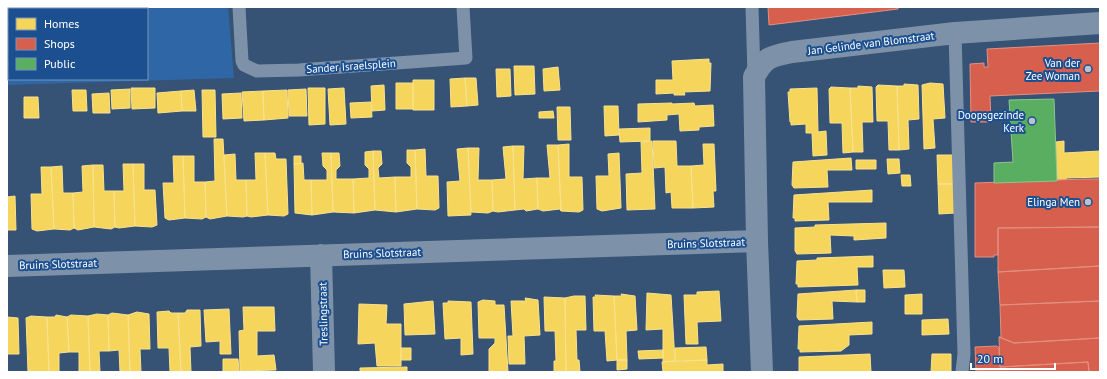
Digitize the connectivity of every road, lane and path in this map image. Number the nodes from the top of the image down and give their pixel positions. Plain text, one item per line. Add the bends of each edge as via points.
1 (239, 7) edge
2 (463, 7) edge
3 (752, 7) edge
4 (1100, 23) edge
5 (955, 33) junction
6 (754, 77) junction
7 (757, 241) junction
8 (321, 256) junction
9 (7, 266) edge
10 (324, 372) edge
11 (762, 372) edge
12 (962, 372) edge

1 - 2 lane, Sander Israelsplein via 242,61 244,66 264,71 466,58
3 - 6 lane
4 - 5 street, Jan Gelinde van Blomstraat
5 - 6 street, Jan Gelinde van Blomstraat via 775,55 760,65
5 - 12 lane via 964,354
6 - 7 street
7 - 8 street, Bruins Slotstraat
7 - 11 street
8 - 9 street, Bruins Slotstraat
8 - 10 street, Treslingstraat

